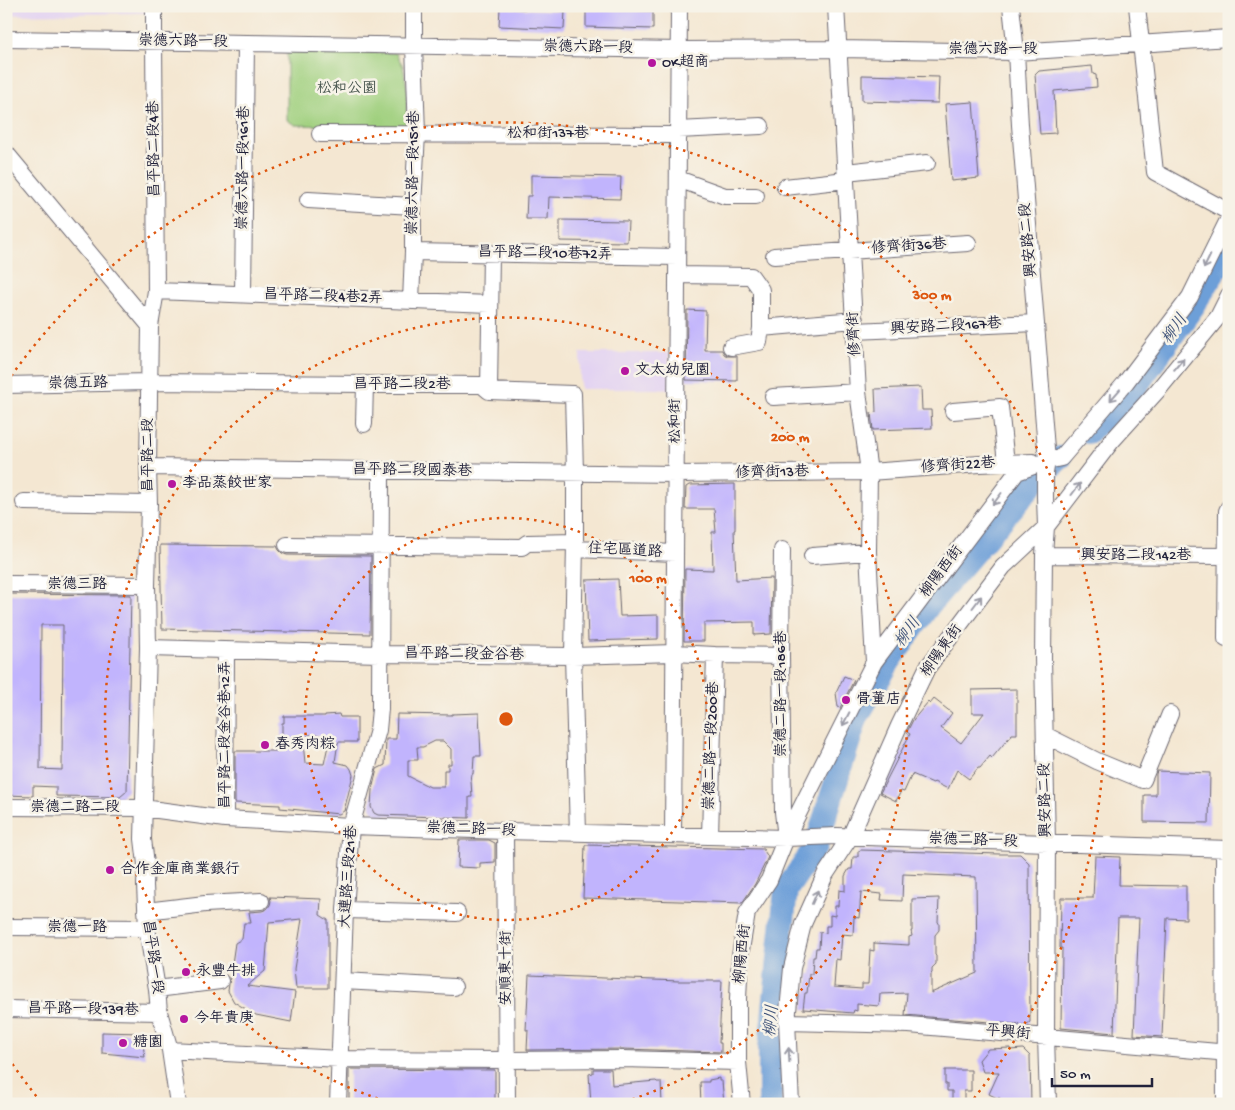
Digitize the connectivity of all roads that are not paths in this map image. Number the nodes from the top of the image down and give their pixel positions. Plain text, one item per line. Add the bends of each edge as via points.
1 (154, 6) edge
2 (414, 6) edge
3 (679, 6) edge
4 (836, 6) edge
5 (1011, 6) edge
6 (1137, 6) edge
7 (1229, 38) edge
8 (6, 39) edge
9 (154, 41) junction
10 (246, 43) junction
11 (1141, 44) junction
12 (414, 46) junction
13 (839, 49) junction
14 (679, 50) junction
15 (1016, 52) junction
16 (761, 126) dead end
17 (678, 132) junction
18 (320, 134) dead end
19 (417, 134) junction
20 (8, 159) edge
21 (928, 163) dead end
22 (846, 176) junction
23 (678, 179) junction
24 (785, 187) dead end
25 (756, 196) dead end
26 (308, 200) dead end
27 (413, 206) junction
28 (1229, 212) edge
29 (1229, 218) edge
30 (968, 243) dead end
31 (850, 251) junction
32 (413, 252) junction
33 (491, 253) junction
34 (677, 256) junction
35 (774, 256) dead end
36 (677, 275) junction
37 (156, 291) junction
38 (243, 294) junction
39 (1229, 295) edge
40 (411, 301) junction
41 (490, 304) junction
42 (1224, 318) edge
43 (1036, 323) junction
44 (150, 326) junction
45 (855, 326) junction
46 (761, 328) junction
47 (731, 347) dead end
48 (149, 382) junction
49 (365, 384) junction
50 (6, 385) edge
51 (489, 391) junction
52 (858, 392) junction
53 (773, 397) dead end
54 (953, 411) dead end
55 (364, 424) dead end
56 (1006, 463) junction
57 (1046, 467) junction
58 (148, 468) junction
59 (382, 471) junction
60 (869, 472) junction
61 (575, 473) junction
62 (676, 474) junction
63 (24, 502) dead end
64 (149, 504) junction
65 (1229, 507) edge
66 (1046, 527) junction
67 (287, 545) dead end
68 (575, 545) junction
69 (381, 546) junction
70 (782, 550) dead end
71 (868, 552) junction
72 (675, 553) junction
73 (1044, 555) junction
74 (812, 556) dead end
75 (1228, 556) edge
76 (6, 584) edge
77 (147, 585) junction
78 (1226, 640) dead end
79 (148, 648) junction
80 (226, 651) junction
81 (674, 653) junction
82 (380, 654) junction
83 (715, 655) junction
84 (573, 656) junction
85 (781, 656) junction
86 (874, 662) junction
87 (1170, 714) dead end
88 (1044, 735) junction
89 (6, 807) edge
90 (143, 808) junction
91 (225, 819) junction
92 (351, 826) junction
93 (505, 831) junction
94 (578, 833) junction
95 (673, 835) junction
96 (710, 836) junction
97 (844, 836) junction
98 (793, 837) junction
99 (1047, 843) junction
100 (1226, 849) edge
101 (260, 902) dead end
102 (346, 910) junction
103 (146, 911) junction
104 (457, 913) dead end
105 (6, 927) edge
106 (147, 928) junction
107 (220, 981) dead end
108 (343, 981) junction
109 (454, 987) dead end
110 (157, 989) junction
111 (6, 1009) edge
112 (159, 1012) junction
113 (787, 1022) junction
114 (1046, 1036) junction
115 (170, 1050) junction
116 (1227, 1052) edge
117 (340, 1059) junction
118 (507, 1060) junction
119 (738, 1062) junction
120 (178, 1104) edge
121 (338, 1104) edge
122 (507, 1104) edge
123 (742, 1104) edge
124 (792, 1104) edge
125 (1048, 1104) edge
126 (1225, 1104) edge

1 - 9 street, 昌平路二段4巷
2 - 12 street, 崇德六路一段151巷
3 - 14 street, 松和街
4 - 13 street, 修齊街
5 - 15 street, 興安路二段
6 - 11 street
7 - 11 street, 崇德六路一段
8 - 9 street, 崇德六路一段
9 - 10 street, 崇德六路一段
9 - 37 street, 昌平路二段4巷
10 - 12 street, 崇德六路一段
10 - 38 street, 崇德六路一段161巷
11 - 15 street, 崇德六路一段
11 - 28 street via 1155,172
12 - 14 street, 崇德六路一段
12 - 19 street, 崇德六路一段151巷
13 - 14 street, 崇德六路一段
13 - 15 street, 崇德六路一段
13 - 22 street, 修齊街
14 - 17 street, 松和街
15 - 43 street, 興安路二段
16 - 17 street, 松和街137巷
17 - 19 street, 松和街137巷
17 - 23 street, 松和街
18 - 19 street, 松和街137巷
19 - 27 street, 崇德六路一段151巷
20 - 44 street
21 - 22 street
22 - 24 street
22 - 31 street, 修齊街
23 - 25 street via 725,196
23 - 34 street, 松和街
26 - 27 street
27 - 32 street, 崇德六路一段151巷
29 -> 57 street, 柳陽西街 via 1190,297 1126,382 1061,458
30 - 31 street, 修齊街36巷
31 - 35 street, 修齊街36巷
31 - 45 street, 修齊街
32 - 33 street, 昌平路二段10巷72弄
32 - 40 street, 崇德六路一段151巷
33 - 34 street, 昌平路二段10巷72弄
33 - 41 street
34 - 36 street, 松和街
36 - 46 street via 751,276 761,290
36 - 62 street, 松和街
37 - 38 street, 昌平路二段4巷2弄
37 - 44 street, 昌平路二段4巷
38 - 40 street, 昌平路二段4巷2弄
39 - 42 street, 柳陽東街
40 - 41 street, 昌平路二段4巷2弄
41 - 51 street
66 -> 42 street, 柳陽東街 via 1111,442
43 - 45 street, 興安路二段167巷
43 - 57 street, 興安路二段
44 - 48 street, 昌平路二段
45 - 46 street, 興安路二段167巷
45 - 52 street, 修齊街
46 - 47 street via 759,342
48 - 49 street, 昌平路二段2巷
48 - 50 street, 崇德五路
48 - 58 street, 昌平路二段
49 - 51 street, 昌平路二段2巷 via 482,385
49 - 55 street
51 - 61 street, 昌平路二段2巷 via 573,394
52 - 53 street
52 - 60 street, 修齊街
54 - 56 street via 1000,407
56 - 57 street, 修齊街22巷
56 - 60 street, 修齊街22巷
57 - 66 street, 興安路二段
57 -> 86 street, 柳陽西街 via 1017,472
58 - 59 street, 昌平路二段國泰巷
58 - 64 street, 昌平路二段
59 - 61 street, 昌平路二段國泰巷
59 - 69 street, 大連路三段21巷
60 - 62 street, 修齊街13巷
60 - 71 street, 修齊街
61 - 62 street, 昌平路二段國泰巷
61 - 68 street
62 - 72 street, 松和街
63 - 64 street
64 - 77 street, 昌平路二段
65 - 75 street
66 - 73 street, 興安路二段
97 -> 66 street, 柳陽東街 via 927,668 1003,567
67 - 69 street, 住宅區道路
68 - 69 street, 住宅區道路
68 - 72 street, 住宅區道路
68 - 84 street
69 - 82 street, 大連路三段21巷
70 - 85 street, 崇德二路一段186巷
71 - 74 street
71 - 86 street, 修齊街
72 - 81 street, 松和街
73 - 75 street, 興安路二段142巷
73 - 88 street, 興安路二段
75 - 78 street
76 - 77 street, 崇德三路
77 - 79 street, 昌平路二段
79 - 80 street, 昌平路二段金谷巷
79 - 90 street, 昌平路二段
80 - 82 street, 昌平路二段金谷巷
80 - 91 street, 昌平路二段金谷巷12弄
81 - 83 street, 昌平路二段金谷巷
81 - 84 street, 昌平路二段金谷巷
81 - 95 street, 松和街
82 - 84 street, 昌平路二段金谷巷
82 - 92 street, 大連路三段21巷 via 378,730
83 - 85 street, 昌平路二段金谷巷
83 - 96 street, 崇德二路一段200巷
84 - 94 street
85 - 98 street, 崇德二路一段186巷 via 783,812
86 -> 98 street, 柳陽西街
87 - 88 street via 1143,780
88 - 99 street, 興安路二段
89 - 90 street, 崇德二路二段
90 - 91 street, 崇德二路一段
90 - 103 street, 昌平路一段
91 - 92 street, 崇德二路一段
92 - 93 street, 崇德二路一段
92 - 102 street, 大連路三段21巷
93 - 94 street, 崇德二路一段
93 - 118 street, 安順東十街
94 - 95 street, 崇德二路一段
95 - 96 street, 崇德二路一段
96 - 98 street, 崇德二路一段
97 - 98 street, 崇德二路一段
97 - 99 street, 崇德二路一段
113 -> 97 street, 柳陽東街 via 792,968 803,924
98 - 119 street, 柳陽西街 via 747,913 740,956
99 - 100 street, 崇德二路一段
99 - 114 street, 興安路二段
100 - 116 street
101 - 103 street
102 - 104 street
102 - 108 street, 大連路三段21巷
103 - 106 street, 昌平路一段
105 - 106 street, 崇德一路
106 - 110 street, 昌平路一段
107 - 110 street
108 - 109 street
108 - 117 street, 大連路三段21巷
110 - 112 street, 昌平路一段
111 - 112 street, 昌平路一段139巷
112 - 115 street, 昌平路一段
113 - 114 street, 平興街 via 909,1025
124 -> 113 street, 柳陽東街
114 - 116 street, 平興街
114 - 125 street, 興安路二段
115 - 117 street
115 - 120 street, 昌平路一段
116 - 126 street
117 - 118 street
117 - 121 street, 大連路三段21巷
118 - 119 street
118 - 122 street, 安順東十街
119 - 123 street, 柳陽西街

